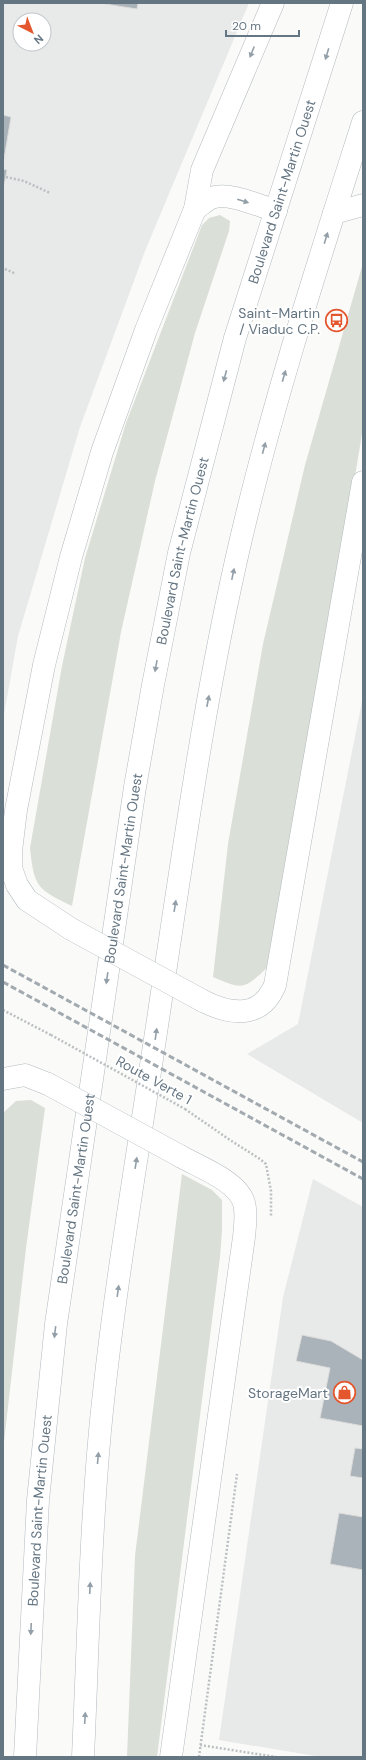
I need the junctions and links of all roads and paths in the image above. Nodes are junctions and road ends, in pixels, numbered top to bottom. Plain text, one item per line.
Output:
1 (273, 3) edge
2 (342, 3) edge
3 (363, 122) edge
4 (6, 177) dead end
5 (50, 193) dead end
6 (363, 205) edge
7 (195, 209) junction
8 (276, 211) junction
9 (334, 214) junction
10 (5, 269) dead end
11 (16, 274) dead end
12 (363, 482) edge
13 (3, 1010) edge
14 (3, 1079) edge
15 (271, 1191) dead end
16 (234, 1494) dead end
17 (200, 1745) junction
18 (25, 1757) edge
19 (83, 1757) edge
20 (171, 1757) edge
21 (199, 1757) edge
22 (276, 1757) edge

1 -> 7 main road
2 -> 8 main road, Boulevard Saint-Martin Ouest
3 - 9 main road
4 - 5 path
6 - 9 main road
7 -> 8 main road
7 - 12 main road, bridge
8 -> 18 main road, Boulevard Saint-Martin Ouest
19 -> 9 main road
10 - 11 path
13 - 15 path, Route Verte 1, bridge
14 - 20 main road, bridge
16 - 17 path
17 - 21 path
17 - 22 path

